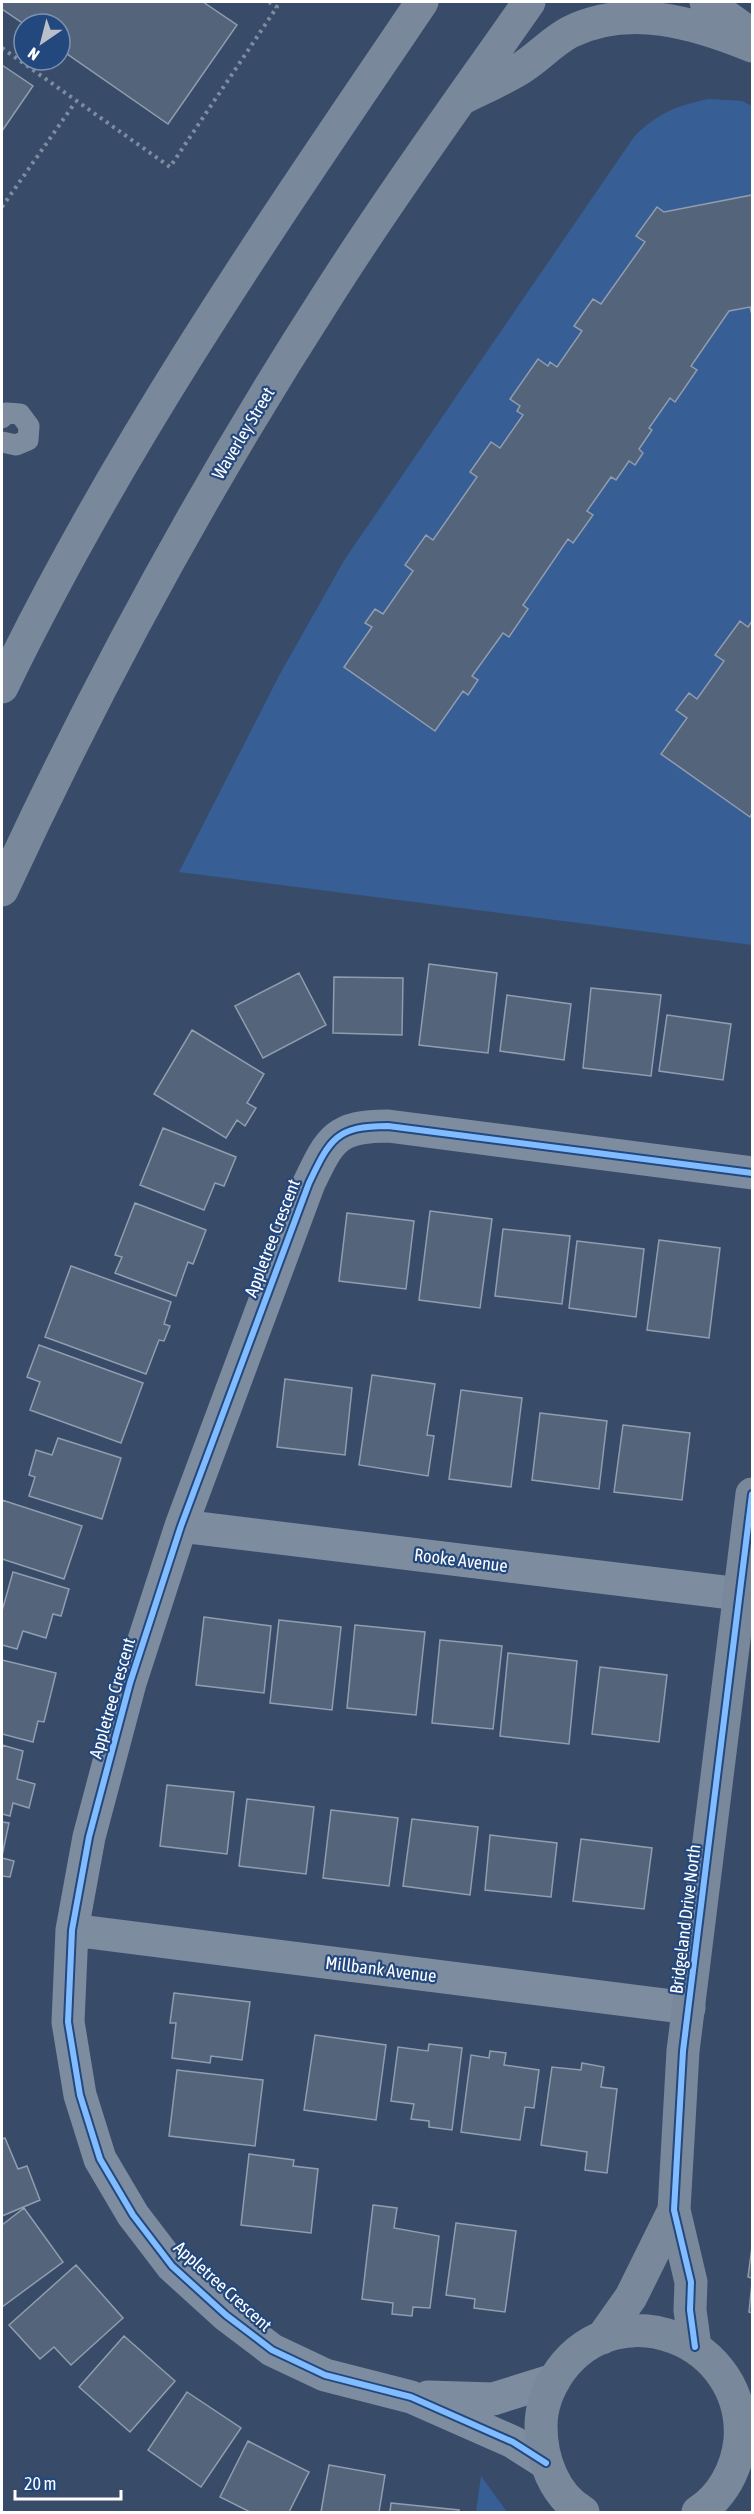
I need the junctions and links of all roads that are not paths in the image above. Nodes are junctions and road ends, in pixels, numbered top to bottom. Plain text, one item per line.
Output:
1 (422, 2) edge
2 (529, 2) edge
3 (706, 2) edge
4 (753, 35) edge
5 (753, 46) edge
6 (462, 99) junction
7 (2, 418) edge
8 (2, 442) edge
9 (2, 687) edge
10 (2, 890) edge
11 (753, 1173) edge
12 (753, 1494) edge
13 (181, 1526) junction
14 (740, 1594) junction
15 (72, 1930) junction
16 (689, 2008) junction
17 (674, 2210) junction
18 (602, 2338) junction
19 (695, 2347) junction
20 (554, 2380) junction
21 (411, 2397) junction
22 (743, 2398) edge
23 (546, 2463) junction
24 (739, 2481) edge
25 (583, 2512) edge
26 (698, 2512) edge

1 - 9 main road
2 - 6 main road, Waverley Street
3 - 4 main road
5 - 6 main road
6 - 10 main road, Waverley Street
7 - 8 lane
11 - 13 street, Appletree Crescent
12 - 14 main road, Bridgeland Drive North
13 - 14 street, Rooke Avenue
13 - 15 street, Appletree Crescent
14 - 16 main road, Bridgeland Drive North
15 - 16 street, Millbank Avenue
15 - 21 street, Appletree Crescent
16 - 17 main road, Bridgeland Drive North
17 - 18 main road, Bridgeland Drive North
17 - 19 main road, Bridgeland Drive North
18 - 19 main road
18 - 20 main road
19 - 22 main road
20 - 21 street, Appletree Crescent
20 - 23 main road
21 - 23 street, Appletree Crescent
22 - 24 main road
23 - 25 main road
24 - 26 main road

